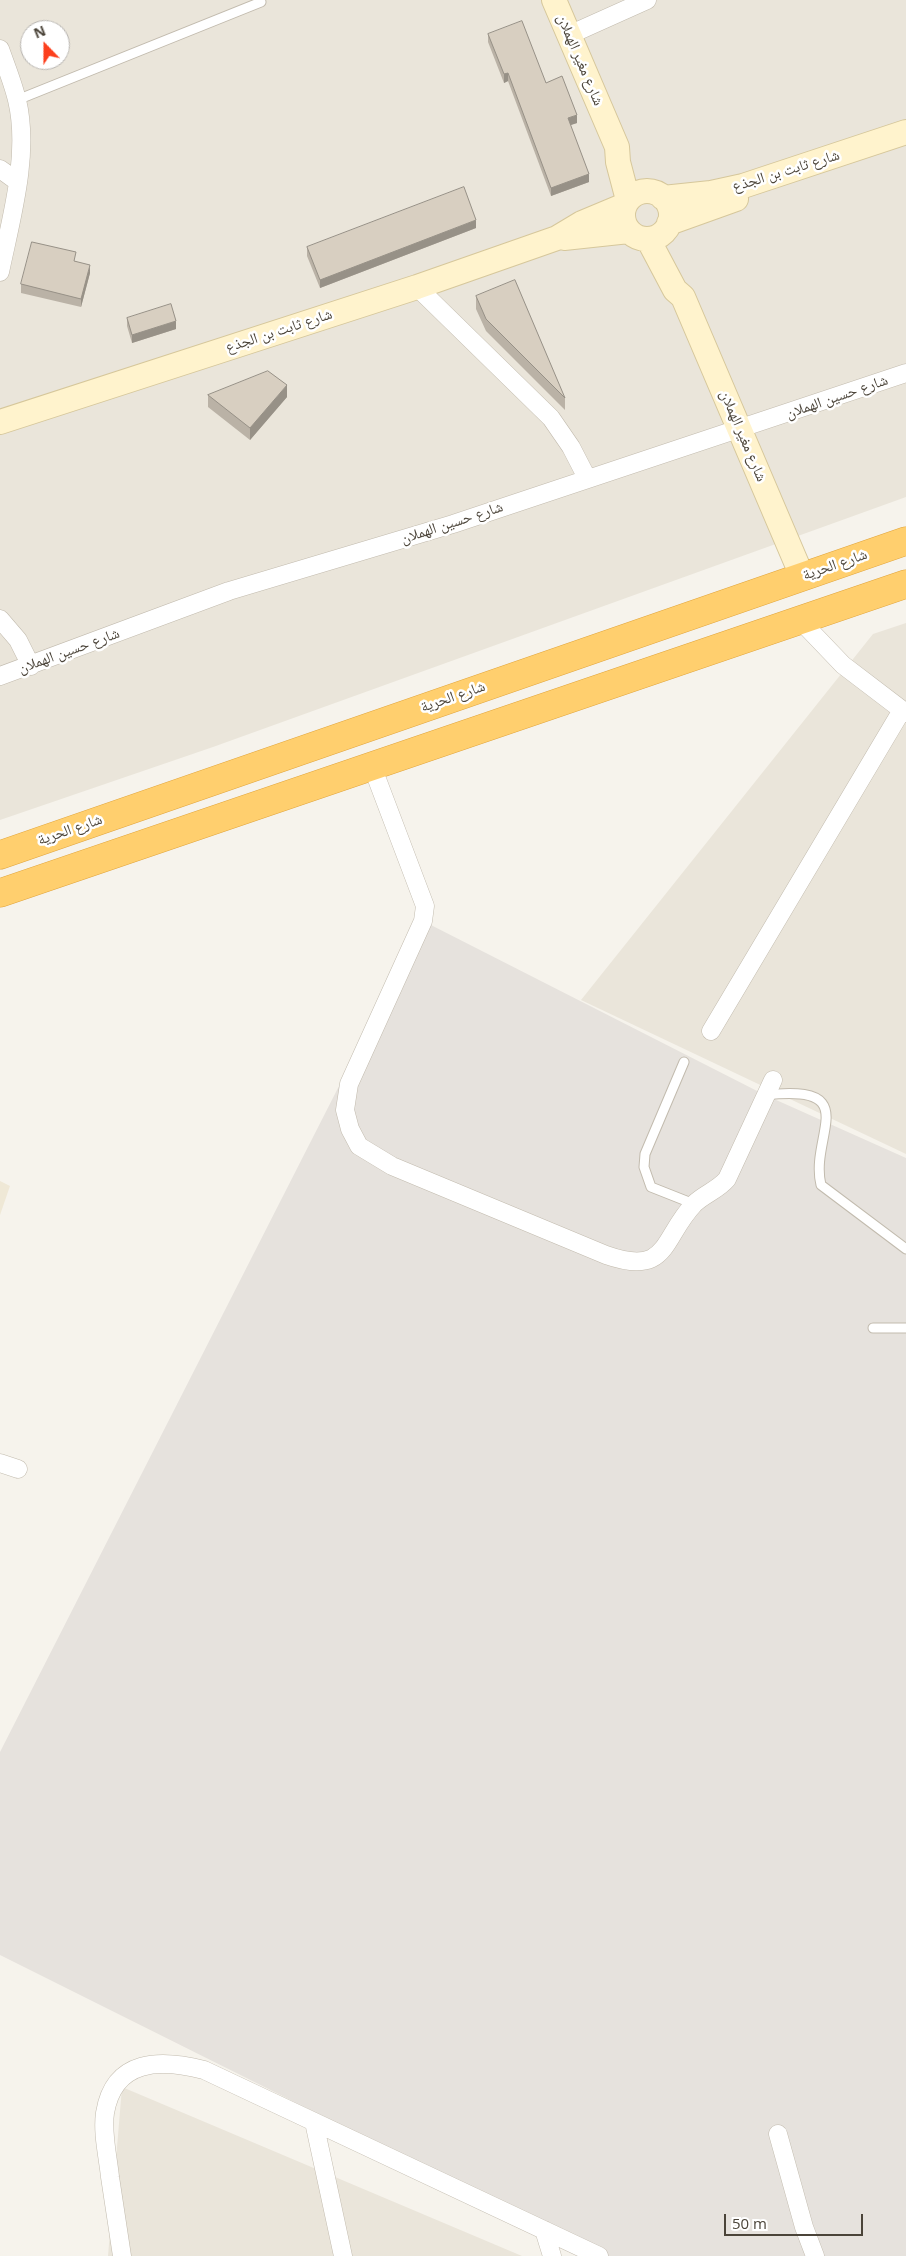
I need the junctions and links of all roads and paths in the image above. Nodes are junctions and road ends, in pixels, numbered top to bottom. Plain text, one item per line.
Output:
1 (554, 0) edge
2 (647, 0) edge
3 (261, 2) dead end
4 (570, 35) junction
5 (0, 49) edge
6 (17, 100) junction
7 (906, 132) edge
8 (906, 140) edge
9 (617, 147) junction
10 (0, 169) edge
11 (18, 182) junction
12 (658, 195) junction
13 (627, 202) junction
14 (653, 231) junction
15 (557, 238) junction
16 (0, 272) edge
17 (417, 287) junction
18 (906, 373) edge
19 (0, 422) edge
20 (741, 430) junction
21 (587, 478) junction
22 (906, 541) edge
23 (802, 576) junction
24 (906, 584) edge
25 (0, 619) edge
26 (799, 619) junction
27 (32, 666) junction
28 (0, 676) edge
29 (904, 711) edge
30 (372, 766) junction
31 (0, 855) edge
32 (0, 892) edge
33 (711, 1031) dead end
34 (684, 1062) dead end
35 (769, 1088) joint
36 (694, 1204) junction
37 (906, 1249) edge
38 (874, 1328) dead end
39 (906, 1328) edge
40 (0, 1463) edge
41 (18, 1469) dead end
42 (314, 2122) junction
43 (778, 2134) dead end
44 (544, 2230) junction
45 (122, 2256) edge
46 (343, 2256) edge
47 (552, 2256) edge
48 (599, 2256) edge
49 (815, 2256) edge

1 - 4 street, شارع مغير الهملان
2 - 4 street
3 - 6 lane
4 - 9 street, شارع مغير الهملان
5 - 6 street
6 - 11 street
7 - 12 street, شارع ثابت بن الجذع
8 - 14 street, شارع ثابت بن الجذع
9 - 12 street, شارع مغير الهملان
9 - 13 street, شارع مغير الهملان
10 - 11 street
11 - 16 street
12 - 13 street
12 - 14 street
13 - 14 street
13 - 15 street, شارع ثابت بن الجذع
14 - 15 street, شارع ثابت بن الجذع
14 - 20 street, شارع مغير الهملان
15 - 17 street, شارع ثابت بن الجذع
17 - 19 street, شارع ثابت بن الجذع
17 - 21 street
18 - 20 street, شارع حسين الهملان
20 - 21 street, شارع حسين الهملان
20 - 23 street, شارع مغير الهملان
21 - 27 street, شارع حسين الهملان
22 - 23 highway, شارع الحرية
23 - 31 highway, شارع الحرية
24 - 26 highway
25 - 27 street
26 - 29 street
26 - 30 highway
27 - 28 street, شارع حسين الهملان
29 - 33 street
30 - 32 highway
30 - 36 street
34 - 36 lane
35 - 36 street
35 - 37 lane
38 - 39 lane
40 - 41 street
42 - 44 street
42 - 45 street
42 - 46 street
43 - 49 street
44 - 47 street
44 - 48 street

